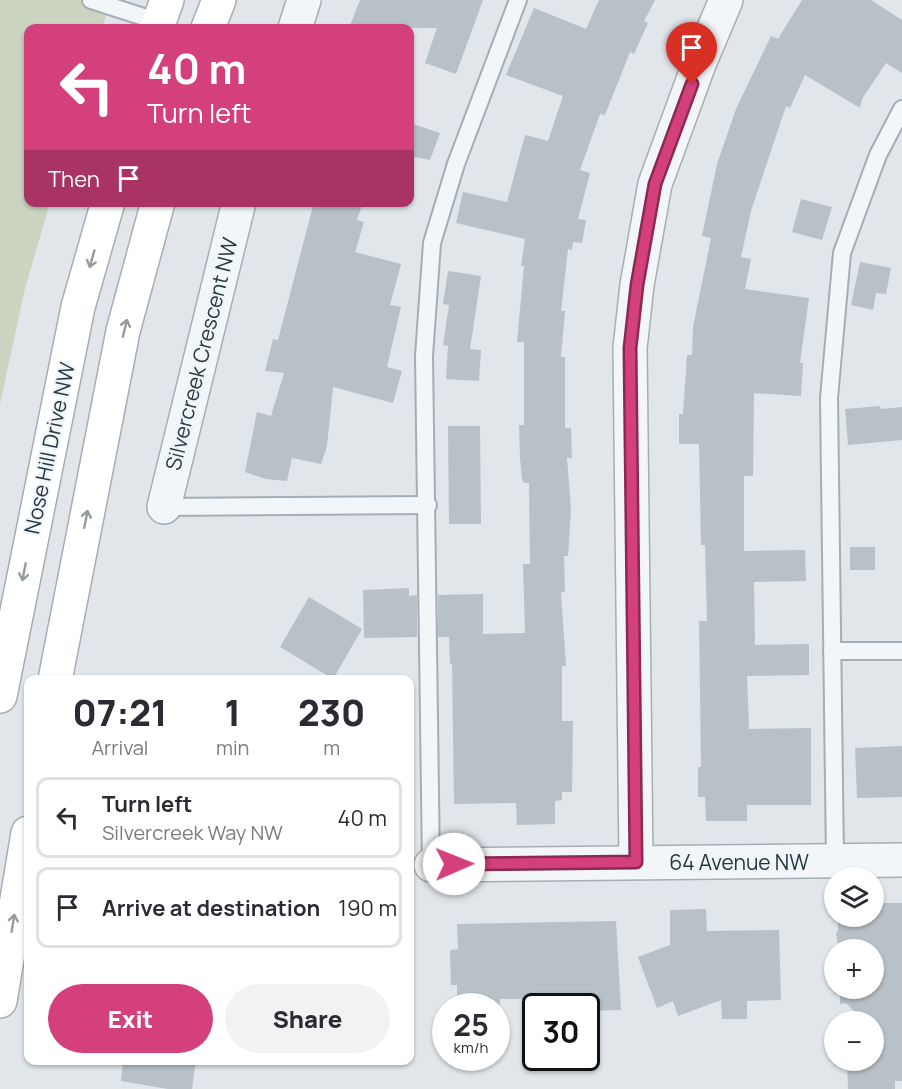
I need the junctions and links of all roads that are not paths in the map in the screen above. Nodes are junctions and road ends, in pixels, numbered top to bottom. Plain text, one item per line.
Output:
1 (91, 0) edge
2 (219, 0) edge
3 (304, 0) edge
4 (518, 0) edge
5 (726, 0) edge
6 (161, 17) edge
7 (210, 24) edge
8 (296, 24) edge
9 (902, 109) edge
10 (107, 207) edge
11 (157, 207) edge
12 (238, 207) edge
13 (428, 505) junction
14 (164, 507) joint
15 (832, 651) junction
16 (902, 651) edge
17 (56, 675) edge
18 (0, 696) edge
19 (24, 857) edge
20 (902, 860) edge
21 (835, 861) junction
22 (636, 862) junction
23 (431, 865) joint
24 (0, 1001) edge

1 - 6 lane
2 - 7 main road
3 - 8 street
4 - 13 lane
5 - 22 street
9 - 15 lane
10 -> 18 main road, Nose Hill Drive NW
17 -> 11 main road
12 - 14 street, Silvercreek Crescent NW
13 - 14 lane
13 - 23 lane
15 - 16 lane
15 - 21 lane
24 -> 19 main road
20 - 21 street, 64 Avenue NW
21 - 22 street, 64 Avenue NW
22 - 23 street, 64 Avenue NW

